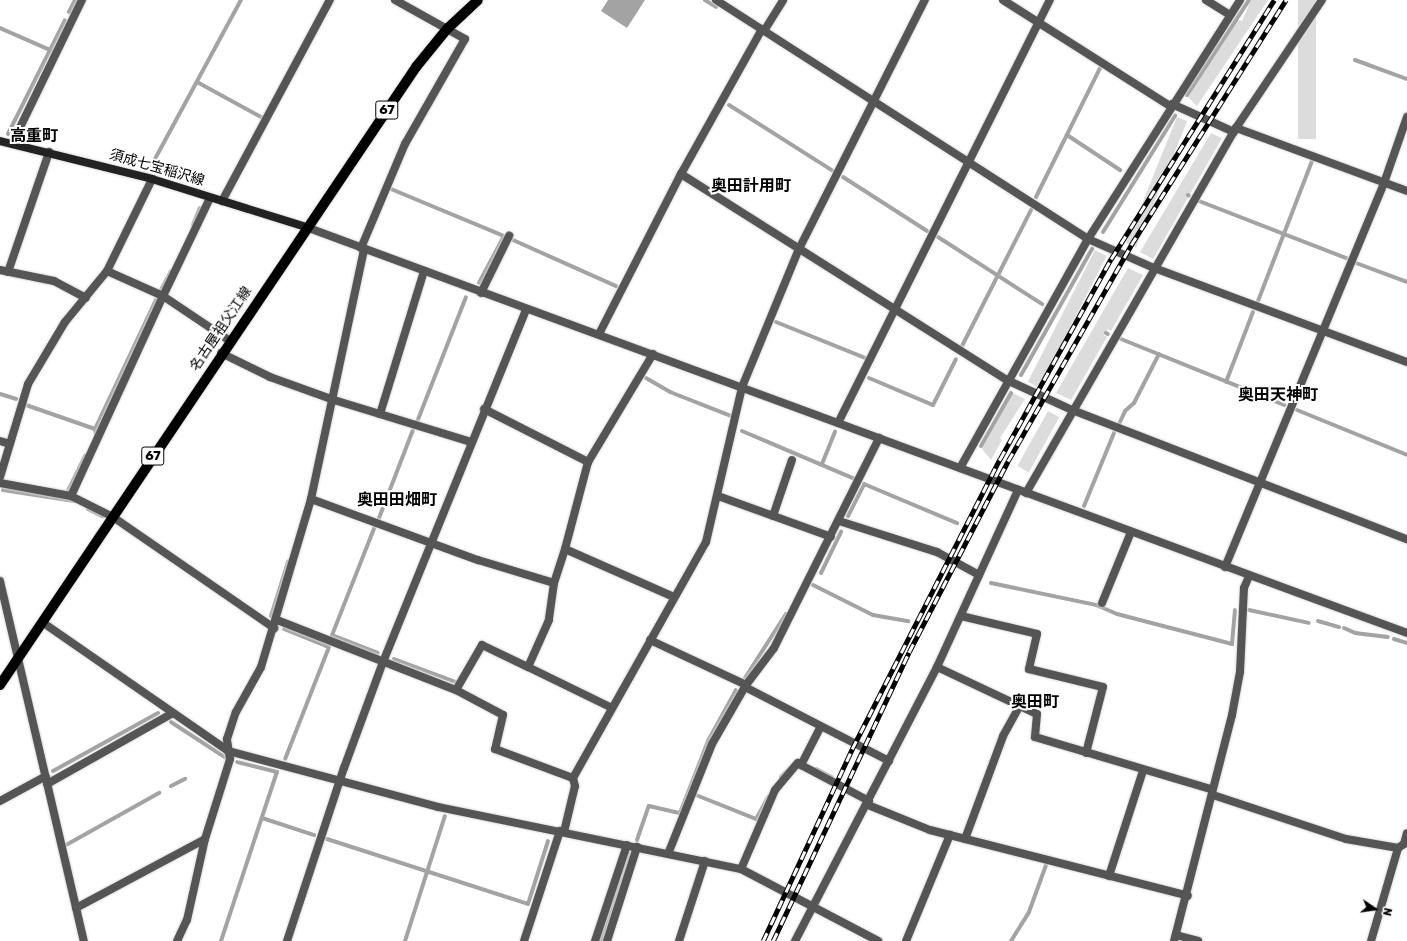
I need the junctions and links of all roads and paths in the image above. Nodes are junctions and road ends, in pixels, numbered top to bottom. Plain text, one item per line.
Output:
1 (82, 0) edge
2 (330, 0) edge
3 (395, 0) edge
4 (478, 0) edge
5 (716, 0) edge
6 (783, 0) edge
7 (925, 0) edge
8 (1003, 0) edge
9 (1050, 0) edge
10 (1206, 0) edge
11 (1240, 0) edge
12 (1322, 0) edge
13 (1230, 15) junction
14 (1039, 23) junction
15 (446, 29) junction
16 (763, 30) junction
17 (873, 101) junction
18 (1171, 105) junction
19 (1407, 117) edge
20 (1235, 130) junction
21 (0, 141) edge
22 (12, 144) junction
23 (50, 152) junction
24 (968, 162) junction
25 (681, 174) junction
26 (152, 179) junction
27 (1384, 183) junction
28 (1407, 191) edge
29 (210, 198) junction
30 (222, 201) junction
31 (306, 227) junction
32 (509, 236) dead end
33 (1088, 240) junction
34 (363, 248) junction
35 (799, 249) junction
36 (1154, 268) junction
37 (4, 271) edge
38 (107, 271) junction
39 (424, 271) junction
40 (482, 292) junction
41 (163, 296) junction
42 (86, 298) junction
43 (526, 309) junction
44 (893, 310) junction
45 (1322, 330) junction
46 (599, 334) junction
47 (230, 341) junction
48 (221, 353) junction
49 (654, 354) junction
50 (1407, 362) edge
51 (1009, 381) junction
52 (742, 386) junction
53 (334, 400) junction
54 (484, 409) junction
55 (1072, 410) junction
56 (380, 414) junction
57 (838, 423) junction
58 (879, 438) junction
59 (0, 441) edge
60 (470, 442) junction
61 (10, 444) junction
62 (792, 460) dead end
63 (588, 462) junction
64 (960, 468) junction
65 (0, 477) edge
66 (0, 483) edge
67 (1260, 484) junction
68 (1022, 491) junction
69 (71, 496) junction
70 (718, 496) junction
71 (311, 499) junction
72 (772, 516) junction
73 (113, 517) junction
74 (839, 521) junction
75 (1131, 532) junction
76 (831, 537) junction
77 (1407, 539) edge
78 (431, 544) junction
79 (565, 549) junction
80 (1225, 567) junction
81 (980, 575) junction
82 (1249, 576) junction
83 (0, 581) edge
84 (554, 583) junction
85 (674, 597) junction
86 (1102, 603) dead end
87 (961, 616) junction
88 (42, 622) junction
89 (275, 624) junction
90 (1407, 633) edge
91 (650, 640) junction
92 (18, 659) junction
93 (383, 662) junction
94 (528, 667) junction
95 (937, 668) junction
96 (0, 685) edge
97 (746, 686) junction
98 (456, 690) junction
99 (1019, 707) junction
100 (612, 708) junction
101 (171, 714) junction
102 (820, 728) junction
103 (228, 751) junction
104 (1086, 753) junction
105 (889, 761) junction
106 (801, 765) junction
107 (1143, 772) junction
108 (573, 778) junction
109 (46, 780) junction
110 (340, 781) junction
111 (1212, 792) junction
112 (0, 801) edge
113 (868, 803) junction
114 (562, 831) junction
115 (1407, 833) edge
116 (950, 835) junction
117 (205, 839) junction
118 (965, 839) junction
119 (627, 845) junction
120 (1403, 846) edge
121 (637, 847) junction
122 (668, 854) junction
123 (705, 861) junction
124 (741, 869) junction
125 (1109, 876) junction
126 (1188, 896) junction
127 (812, 905) junction
128 (76, 908) junction
129 (1175, 938) edge
130 (84, 941) edge
131 (177, 941) edge
132 (287, 941) edge
133 (524, 941) edge
134 (595, 941) edge
135 (607, 941) edge
136 (679, 941) edge
137 (795, 941) edge
138 (878, 941) edge
139 (906, 941) edge
140 (1198, 941) edge
141 (1371, 941) edge

1 - 22 street
2 - 30 street
3 - 15 street
4 - 15 main road, 名古屋祖父江線 / 67
5 - 16 street
6 - 16 street
7 - 17 street
8 - 14 street
9 - 14 street
10 - 13 street
11 - 13 street
12 - 20 street
13 - 18 street
14 - 18 street
14 - 24 street
15 - 31 main road, 名古屋祖父江線 / 67
15 - 34 street
16 - 17 street
16 - 25 street
17 - 24 street
17 - 35 street
18 - 20 street
18 - 33 street
19 - 27 street
20 - 27 street
20 - 36 street
21 - 22 main road, 須成七宝稲沢線
22 - 23 main road, 須成七宝稲沢線
23 - 26 main road, 須成七宝稲沢線
23 - 37 street
24 - 33 street
24 - 44 street
25 - 35 street
25 - 46 street
26 - 29 main road, 須成七宝稲沢線
26 - 38 street
27 - 28 street
27 - 45 street
29 - 30 main road, 須成七宝稲沢線
29 - 41 street
30 - 31 main road, 須成七宝稲沢線
31 - 34 street
31 - 47 main road, 名古屋祖父江線 / 67
32 - 40 street
33 - 36 street
33 - 51 street
34 - 39 street
34 - 53 street
35 - 44 street
35 - 52 street
36 - 45 street
36 - 55 street
37 - 42 street
38 - 41 street
38 - 42 street
39 - 40 street
39 - 56 street
40 - 43 street
41 - 47 street
41 - 69 street
42 - 61 street
43 - 46 street
43 - 54 street
44 - 51 street
44 - 57 street
45 - 50 street
45 - 67 street
46 - 49 street
47 - 48 main road, 名古屋祖父江線 / 67
48 - 53 street
48 - 73 main road, 名古屋祖父江線 / 67
49 - 52 street
49 - 63 street
51 - 55 street
51 - 64 street
52 - 57 street
52 - 70 street
53 - 56 street
53 - 71 street
54 - 60 street
54 - 63 street
55 - 67 street
55 - 68 street
56 - 60 street
57 - 58 street
58 - 64 street
58 - 74 street
59 - 61 street
60 - 78 street
61 - 65 street
62 - 72 street
63 - 79 street
64 - 68 street
66 - 69 street
67 - 77 street
67 - 80 street
68 - 75 street
68 - 81 street
69 - 73 street
70 - 72 street
70 - 85 street
71 - 78 street
71 - 89 street
72 - 76 street
73 - 88 main road, 名古屋祖父江線 / 67
73 - 89 street
74 - 76 street
74 - 81 street
75 - 80 street
75 - 86 street
76 - 97 street
78 - 84 street
78 - 93 street
79 - 84 street
79 - 85 street
80 - 82 street
81 - 87 street
82 - 90 street
82 - 111 street
83 - 92 street
84 - 94 street
85 - 91 street
87 - 95 street
87 - 104 street
88 - 92 main road, 名古屋祖父江線 / 67
88 - 101 street
89 - 93 street
89 - 103 street
91 - 97 street
91 - 100 street
92 - 96 main road, 名古屋祖父江線 / 67
92 - 109 street
93 - 98 street
93 - 110 street
94 - 98 street
94 - 100 street
95 - 99 street
95 - 105 street
97 - 102 street
97 - 122 street
98 - 108 street
99 - 104 street
99 - 118 street
100 - 108 street
101 - 103 street
101 - 109 street
102 - 105 street
102 - 106 street
103 - 110 street
103 - 117 street
104 - 107 street
105 - 113 street
106 - 113 street
106 - 124 street
107 - 111 street
107 - 125 street
108 - 114 street
109 - 112 street
109 - 128 street
110 - 114 street
110 - 132 street
111 - 120 street
111 - 126 street
113 - 116 street
113 - 127 street
114 - 119 street
114 - 133 street
115 - 120 street
116 - 118 street
116 - 139 street
117 - 128 street
117 - 131 street
118 - 125 street
119 - 121 street
119 - 134 street
120 - 141 street
121 - 122 street
121 - 135 street
122 - 123 street
123 - 124 street
123 - 136 street
124 - 127 street
125 - 126 street
126 - 129 street
127 - 137 street
127 - 138 street
128 - 130 street
129 - 140 street

